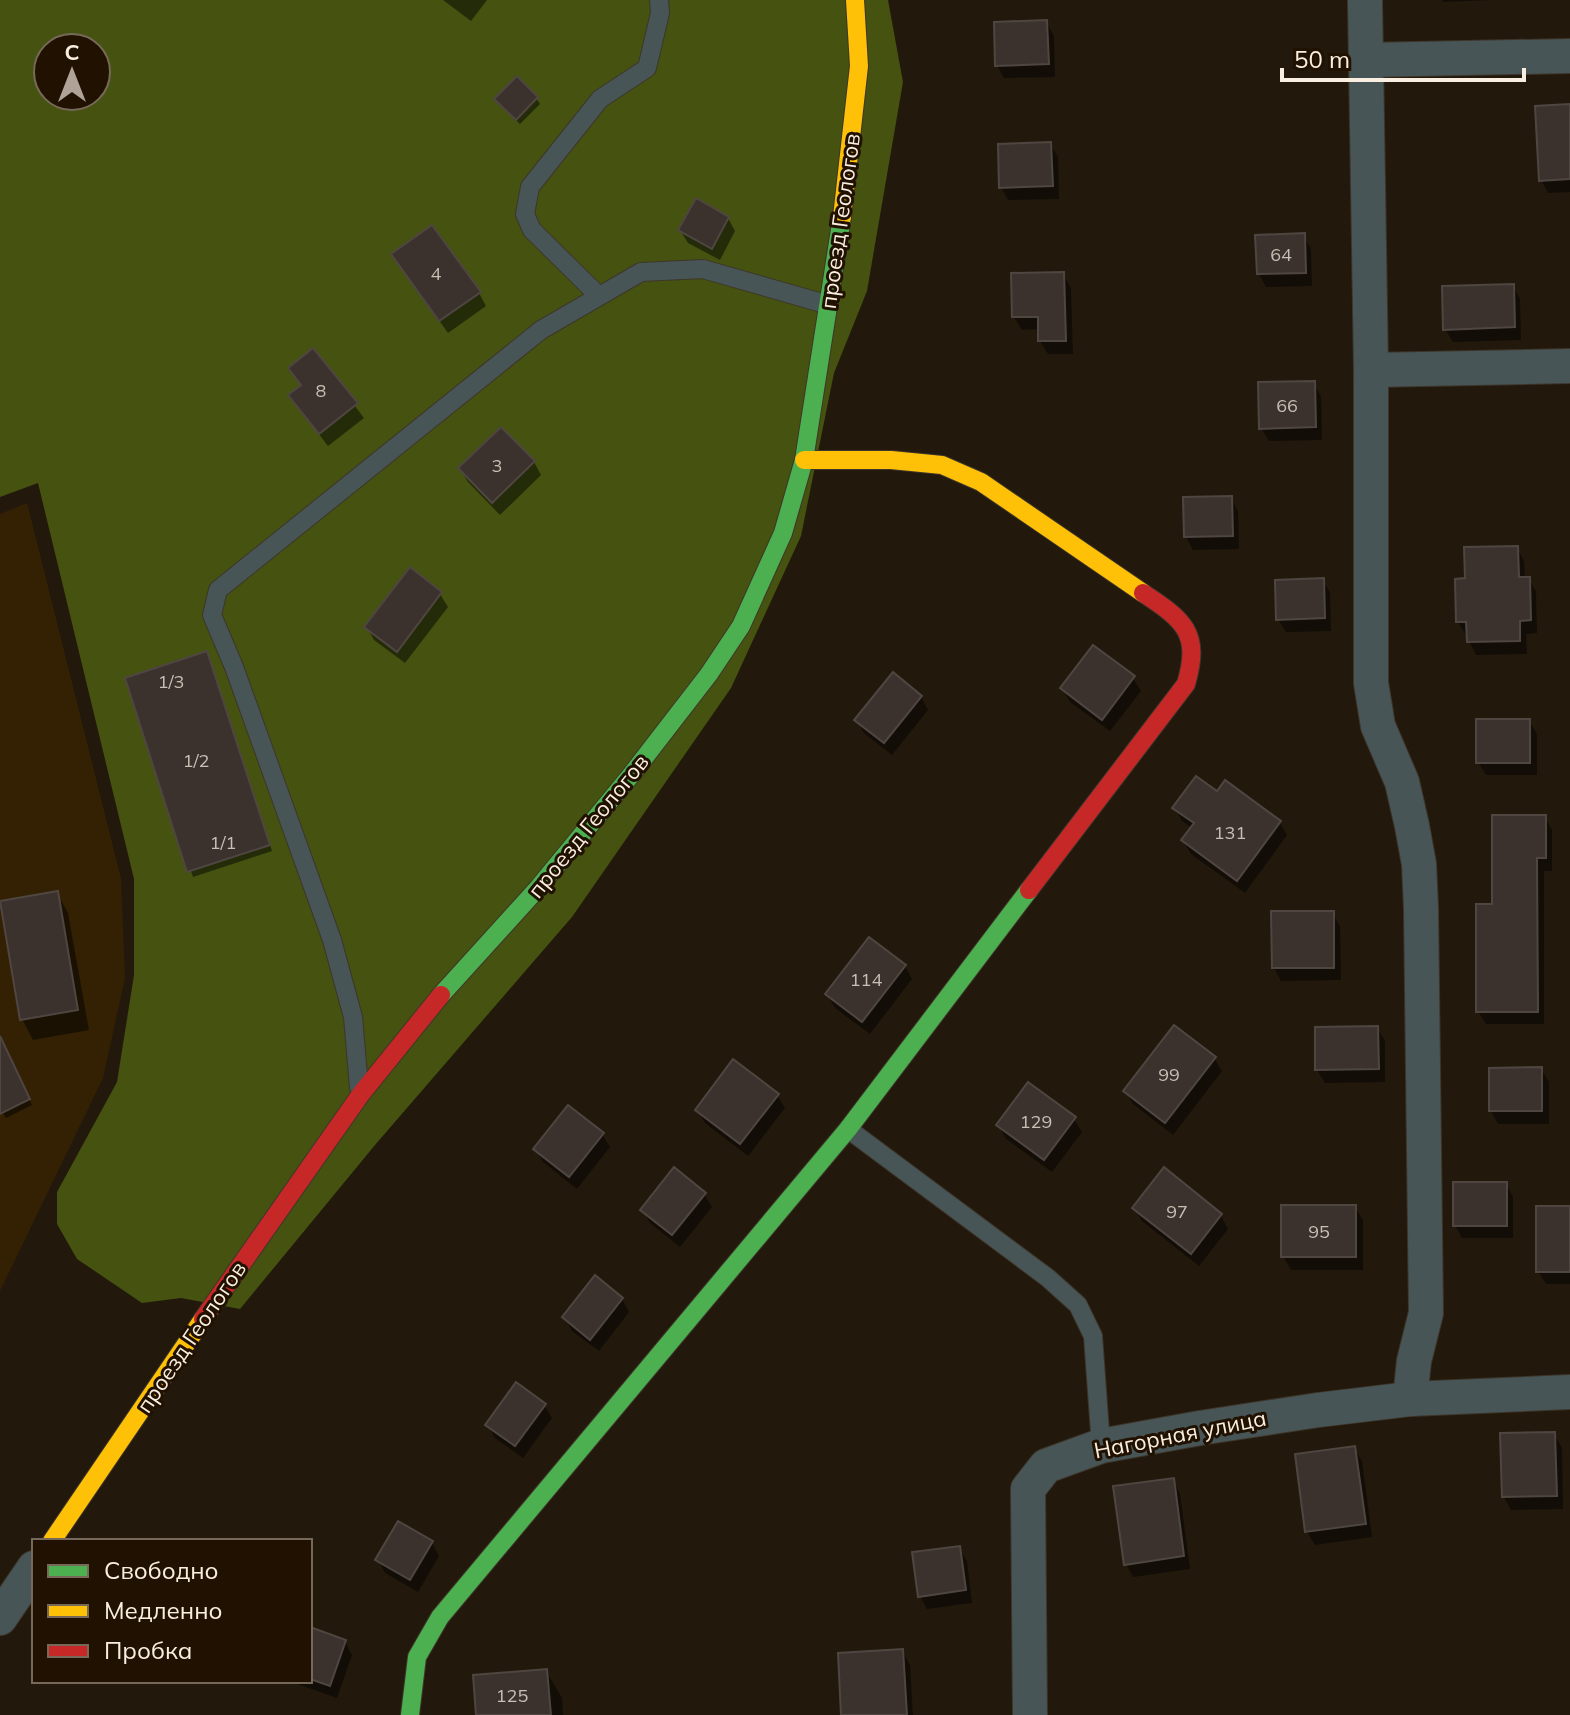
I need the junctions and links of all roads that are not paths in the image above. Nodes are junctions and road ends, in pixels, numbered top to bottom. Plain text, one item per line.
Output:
1 (659, 0) edge
2 (855, 0) edge
3 (1365, 0) edge
4 (1570, 56) edge
5 (1366, 60) junction
6 (599, 296) junction
7 (829, 305) junction
8 (1570, 366) edge
9 (1371, 370) junction
10 (804, 460) junction
11 (361, 1094) junction
12 (848, 1129) junction
13 (1570, 1392) edge
14 (1410, 1399) junction
15 (1101, 1446) junction
16 (53, 1539) edge
17 (32, 1571) edge
18 (0, 1618) edge
19 (410, 1715) edge
20 (1030, 1715) edge

1 - 6 lane
2 - 7 street, проезд Геологов
3 - 5 street
4 - 5 street
5 - 9 street
6 - 7 lane
6 - 11 lane
7 - 10 street, проезд Геологов
8 - 9 street
9 - 14 street
10 - 11 street, проезд Геологов
10 - 12 street
11 - 16 street, проезд Геологов
12 - 15 lane
12 - 19 street
13 - 14 street, Нагорная улица
14 - 15 street, Нагорная улица
15 - 20 street, Нагорная улица
17 - 18 street

